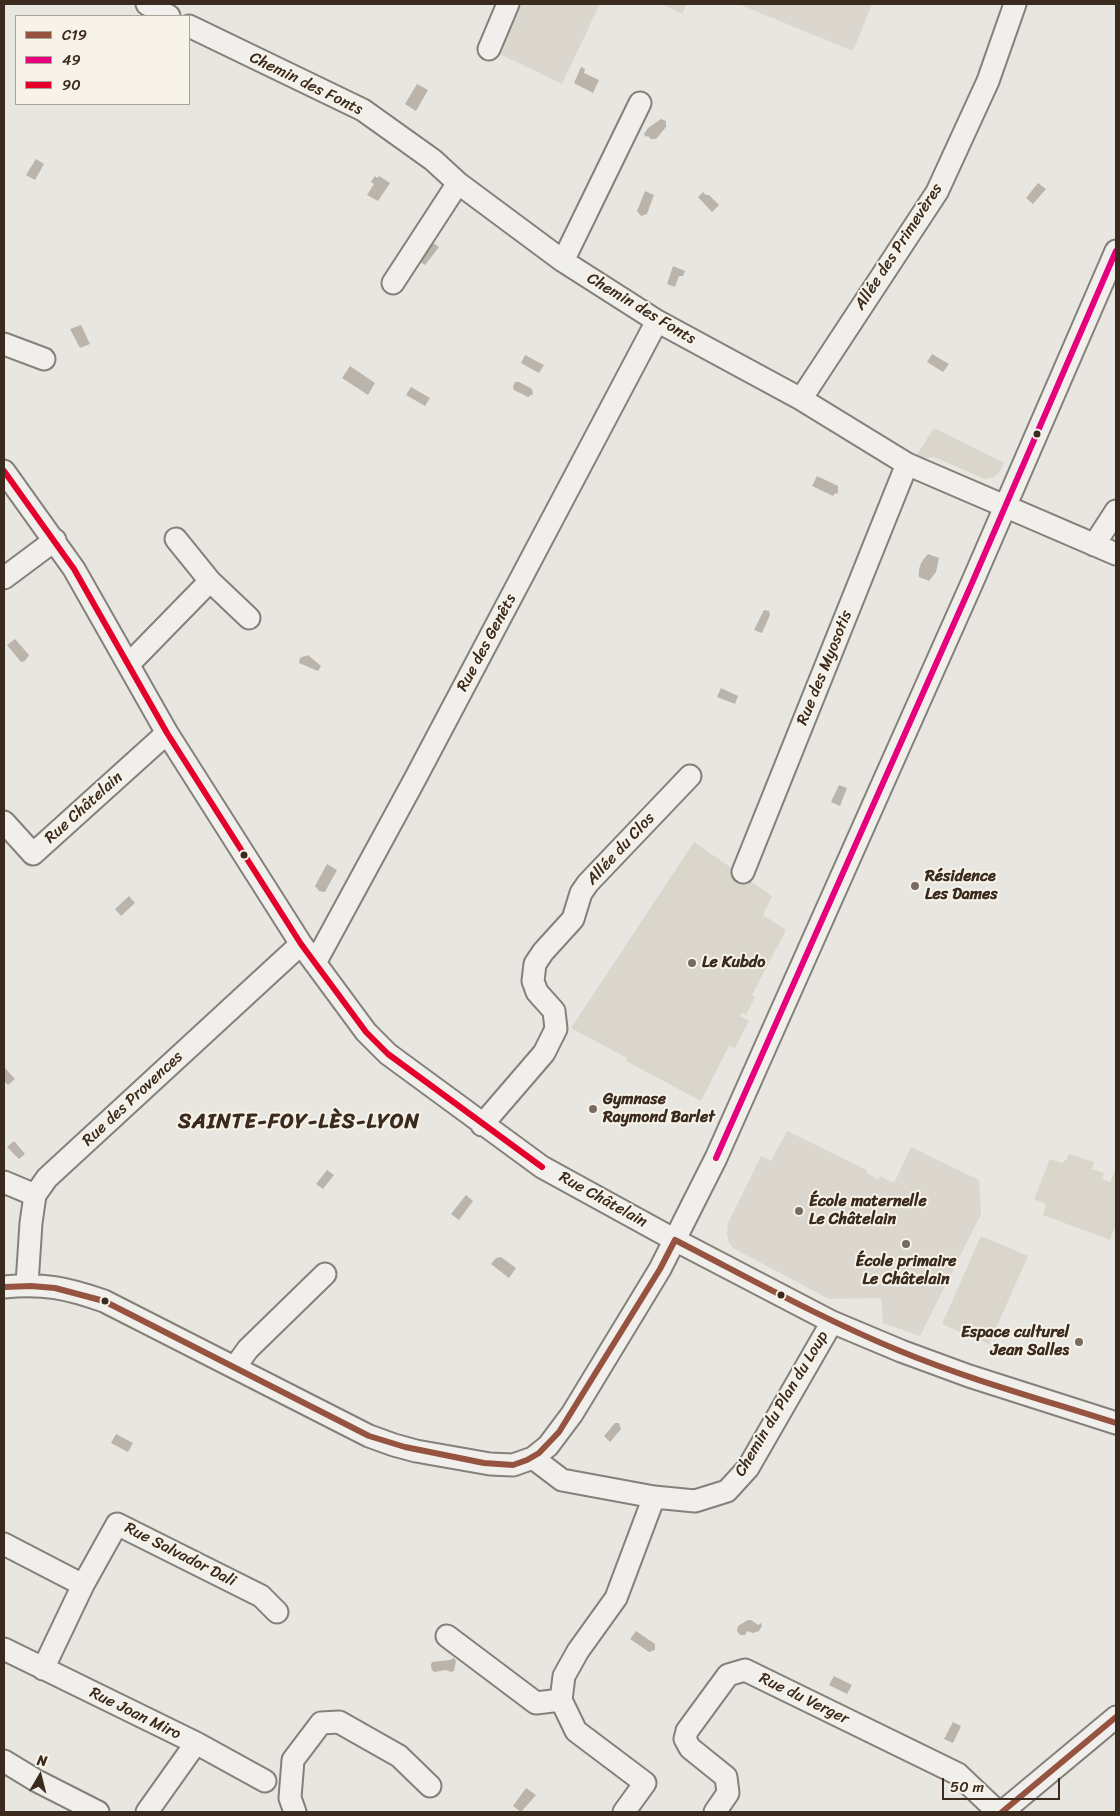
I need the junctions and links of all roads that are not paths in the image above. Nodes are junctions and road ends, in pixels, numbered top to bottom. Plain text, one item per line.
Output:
1 (147, 4) edge
2 (508, 4) edge
3 (1015, 4) edge
4 (167, 15) edge
5 (190, 26) edge
6 (489, 49) dead end
7 (640, 103) dead end
8 (458, 183) junction
9 (1116, 251) edge
10 (563, 261) junction
11 (393, 283) dead end
12 (657, 321) junction
13 (4, 344) edge
14 (44, 359) dead end
15 (801, 399) junction
16 (907, 464) junction
17 (4, 471) edge
18 (1005, 507) junction
19 (1116, 511) edge
20 (55, 540) junction
21 (176, 540) dead end
22 (1094, 545) junction
23 (1116, 554) edge
24 (4, 578) edge
25 (210, 581) junction
26 (249, 618) dead end
27 (129, 664) junction
28 (167, 733) junction
29 (690, 776) dead end
30 (4, 822) edge
31 (743, 872) dead end
32 (301, 944) junction
33 (314, 964) junction
34 (482, 1125) junction
35 (4, 1182) edge
36 (34, 1195) junction
37 (675, 1240) junction
38 (325, 1274) dead end
39 (27, 1284) junction
40 (4, 1288) edge
41 (832, 1322) junction
42 (235, 1368) junction
43 (1116, 1422) edge
44 (533, 1458) junction
45 (654, 1497) junction
46 (4, 1544) edge
47 (83, 1585) junction
48 (277, 1612) dead end
49 (447, 1636) dead end
50 (4, 1649) edge
51 (43, 1669) junction
52 (561, 1700) junction
53 (1116, 1717) edge
54 (196, 1744) junction
55 (4, 1761) edge
56 (266, 1781) dead end
57 (430, 1786) dead end
58 (98, 1812) edge
59 (147, 1812) edge
60 (295, 1812) edge
61 (624, 1812) edge
62 (715, 1812) edge
63 (998, 1812) edge
64 (1002, 1812) edge

1 - 4 street
2 - 6 street
3 - 15 street, Allée des Primevères
5 - 8 street, Chemin des Fonts
7 - 10 street
8 - 10 street, Chemin des Fonts
8 - 11 street
9 - 18 street
10 - 12 street, Chemin des Fonts
12 - 15 street, Chemin des Fonts
12 - 33 street, Rue des Genêts
13 - 14 street
15 - 16 street, Chemin des Fonts
16 - 18 street, Chemin des Fonts
16 - 31 street, Rue des Myosotis
17 - 20 street, Rue Châtelain
18 - 22 street, Chemin des Fonts
18 - 37 street
19 - 22 street
20 - 24 street
20 - 27 street, Rue Châtelain
21 - 25 street
22 - 23 street, Chemin des Fonts
25 - 26 street
25 - 27 street
27 - 28 street, Rue Châtelain
28 - 30 street, Rue Châtelain
28 - 32 street, Rue Châtelain
29 - 34 street, Allée du Clos
32 - 33 street, Rue Châtelain
32 - 36 street, Rue des Provences
33 - 34 street, Rue Châtelain
34 - 37 street, Rue Châtelain
35 - 36 street
36 - 39 street
37 - 41 street, Rue Châtelain
37 - 44 street
38 - 42 street
39 - 40 street
39 - 42 street
41 - 43 street, Rue Châtelain
41 - 45 street, Chemin du Plan du Loup
42 - 44 street
44 - 45 street, Chemin du Plan du Loup
45 - 52 street
46 - 47 street
47 - 48 street, Rue Salvador Dali
47 - 51 street, Rue Salvador Dali
49 - 52 street
50 - 51 street, Rue Joan Miro
51 - 54 street, Rue Joan Miro
52 - 61 street
53 - 64 street
54 - 56 street, Rue Joan Miro
54 - 59 street
55 - 58 street
57 - 60 street
62 - 63 street, Rue du Verger

